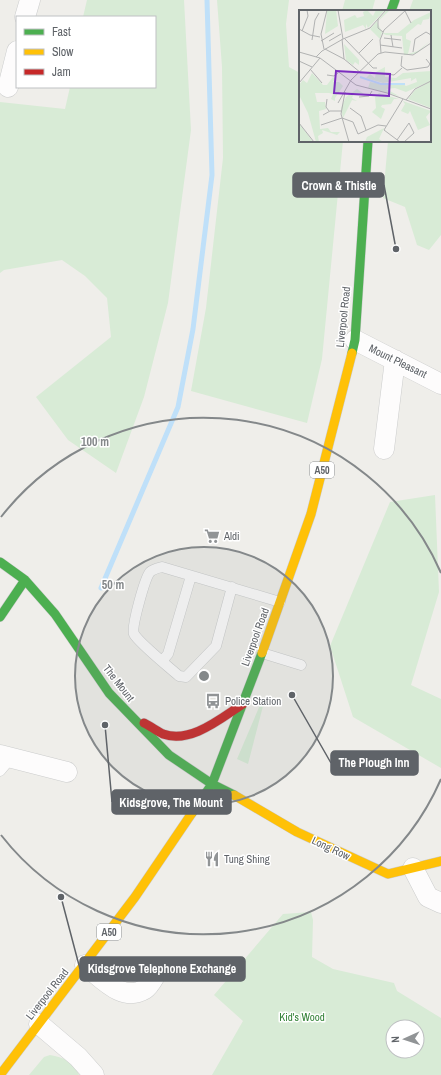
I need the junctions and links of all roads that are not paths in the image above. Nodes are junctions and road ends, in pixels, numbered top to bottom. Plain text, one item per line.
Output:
1 (30, 0) edge
2 (395, 0) edge
3 (392, 10) edge
4 (26, 16) edge
5 (16, 54) edge
6 (8, 87) dead end
7 (368, 142) edge
8 (355, 340) junction
9 (394, 360) junction
10 (441, 384) edge
11 (384, 449) dead end
12 (0, 562) edge
13 (191, 576) junction
14 (25, 580) junction
15 (232, 587) junction
16 (280, 602) junction
17 (0, 617) edge
18 (262, 653) junction
19 (162, 661) junction
20 (301, 665) dead end
21 (243, 704) junction
22 (130, 716) junction
23 (4, 761) edge
24 (67, 772) dead end
25 (212, 784) junction
26 (441, 861) edge
27 (413, 868) junction
28 (441, 903) edge
29 (85, 965) junction
30 (158, 971) dead end
31 (39, 1024) junction
32 (0, 1075) edge
33 (94, 1075) edge

1 - 4 street
2 - 3 main road
5 - 6 street
7 - 8 main road, Liverpool Road / A50
8 - 9 street, Mount Pleasant
8 - 16 main road, Liverpool Road / A50
9 - 10 street, Mount Pleasant
9 - 11 street
12 - 14 main road, The Mount
13 - 15 lane
13 - 19 lane
13 - 19 lane
14 - 17 main road
14 - 22 main road, The Mount
15 - 16 lane
15 - 19 lane
16 - 18 main road, Liverpool Road / A50
18 - 20 lane
18 - 21 main road, Liverpool Road / A50
21 - 22 main road
21 - 25 main road, Liverpool Road / A50
22 - 25 main road, The Mount
23 - 24 street
25 - 27 main road, Long Row
25 - 29 main road, Liverpool Road / A50
26 - 27 main road, Long Row
27 - 28 street
29 - 30 street
29 - 31 main road, Liverpool Road / A50
31 - 32 main road, Liverpool Road / A50
31 - 33 street

